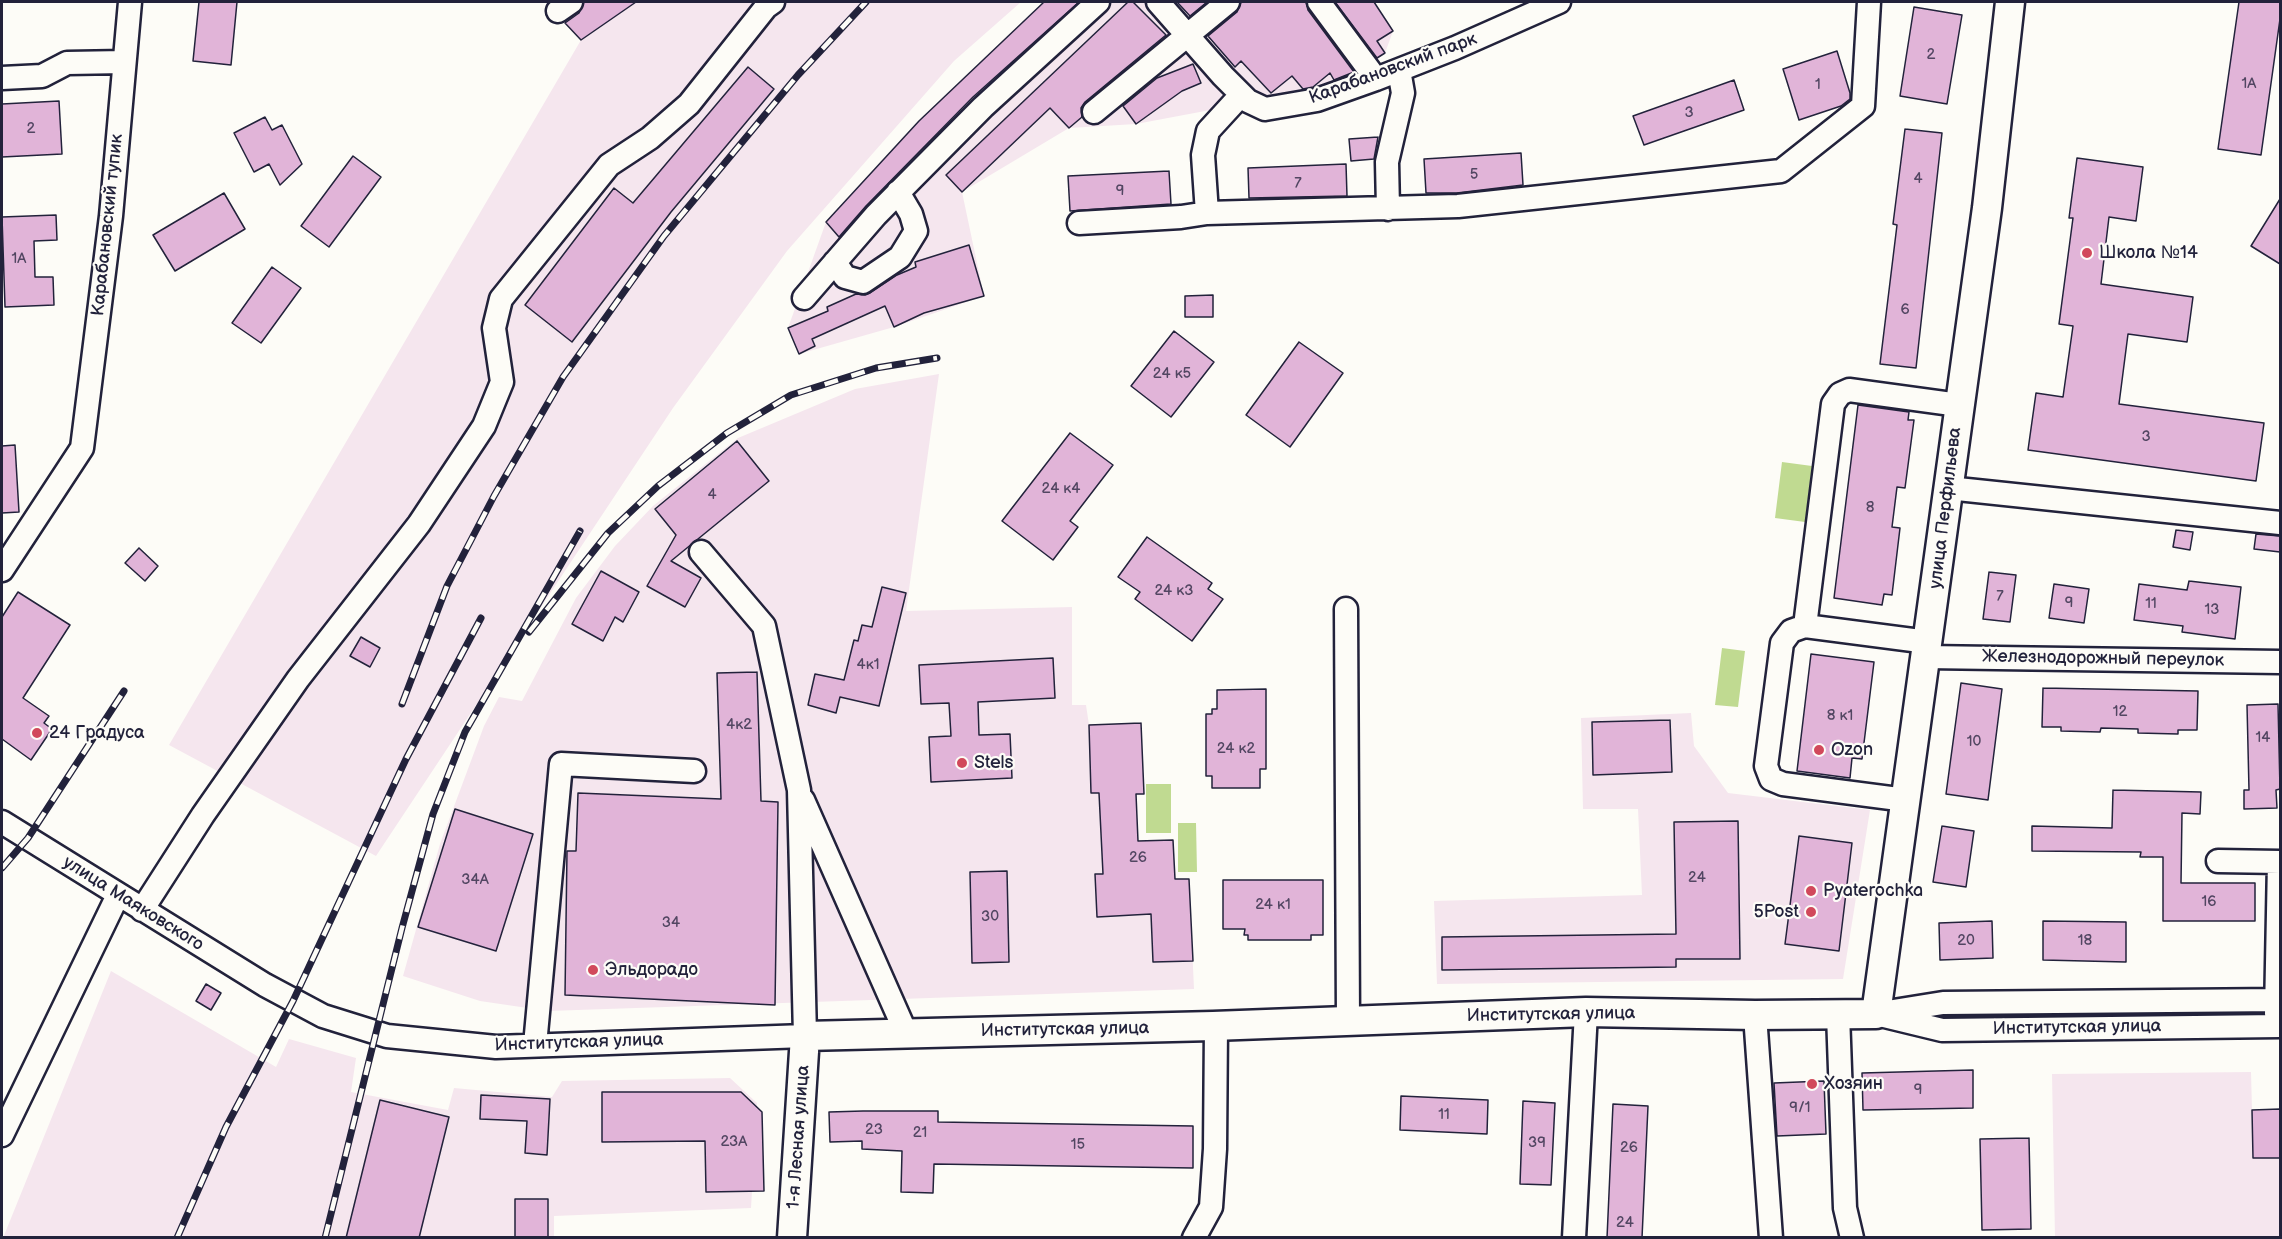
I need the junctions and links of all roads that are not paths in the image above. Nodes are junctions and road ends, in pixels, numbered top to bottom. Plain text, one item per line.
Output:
1 (130, 2) edge
2 (773, 2) edge
3 (1098, 2) edge
4 (1158, 2) edge
5 (1228, 2) edge
6 (1319, 2) edge
7 (1559, 2) edge
8 (1869, 2) edge
9 (2010, 2) edge
10 (1188, 36) junction
11 (124, 62) junction
12 (1399, 70) junction
13 (2, 78) edge
14 (1376, 79) junction
15 (1241, 95) junction
16 (1094, 112) dead end
17 (898, 192) junction
18 (1388, 209) junction
19 (1206, 213) junction
20 (1079, 223) dead end
21 (836, 262) junction
22 (804, 298) dead end
23 (1959, 405) junction
24 (1948, 488) junction
25 (2280, 523) edge
26 (701, 552) dead end
27 (2, 570) edge
28 (1346, 609) dead end
29 (1805, 626) junction
30 (1927, 650) junction
31 (2280, 662) edge
32 (694, 771) dead end
33 (799, 790) junction
34 (1906, 801) junction
35 (2, 822) edge
36 (2218, 861) dead end
37 (2280, 862) edge
38 (118, 895) junction
39 (142, 910) junction
40 (265, 985) joint
41 (2278, 1000) edge
42 (1586, 1012) junction
43 (1838, 1014) junction
44 (1876, 1014) junction
45 (1755, 1015) junction
46 (1348, 1021) junction
47 (1216, 1026) junction
48 (2279, 1030) edge
49 (906, 1033) junction
50 (805, 1036) junction
51 (535, 1045) junction
52 (2, 1135) edge
53 (792, 1238) edge
54 (1194, 1238) edge
55 (1574, 1238) edge
56 (1771, 1238) edge
57 (1852, 1238) edge

1 - 11 street, Карабановский тупик
2 - 39 street
3 - 17 street
4 - 10 street, Карабановский парк
5 - 10 street
6 - 14 street
7 - 12 street, Карабановский парк
8 - 18 street
9 - 23 main road, улица Перфильева
10 - 15 street, Карабановский парк
10 - 16 street
11 - 13 street
11 - 27 street, Карабановский тупик
12 - 14 street, Карабановский парк
12 - 18 street
14 - 15 street, Карабановский парк
15 - 19 street
17 - 21 street
17 - 21 street
18 - 19 street
19 - 20 street
21 - 22 street
23 - 24 main road, улица Перфильева
23 - 29 street
24 - 25 street
24 - 30 main road, улица Перфильева
26 - 33 street
28 - 46 street
29 - 30 street, Железнодорожный переулок
29 - 34 street
30 - 31 street, Железнодорожный переулок
30 - 34 main road, улица Перфильева
32 - 51 street
33 - 49 street
33 - 50 street
34 - 44 main road, улица Перфильева
35 - 38 street, улица Маяковского
36 - 37 street
37 - 41 street
38 - 39 street, улица Маяковского
38 - 52 street
39 - 40 street, улица Маяковского
40 - 51 street, Институтская улица
41 - 44 street, Институтская улица
41 - 48 street
42 - 45 main road, Институтская улица
42 - 46 main road, Институтская улица
42 - 55 street
43 - 44 main road, Институтская улица
43 - 45 main road, Институтская улица
43 - 57 street
44 - 48 street, Институтская улица
45 - 56 street
46 - 47 main road, Институтская улица
47 - 49 main road, Институтская улица
47 - 54 street
49 - 50 main road, Институтская улица
50 - 51 street, Институтская улица
50 - 53 main road, 1-я Лесная улица

